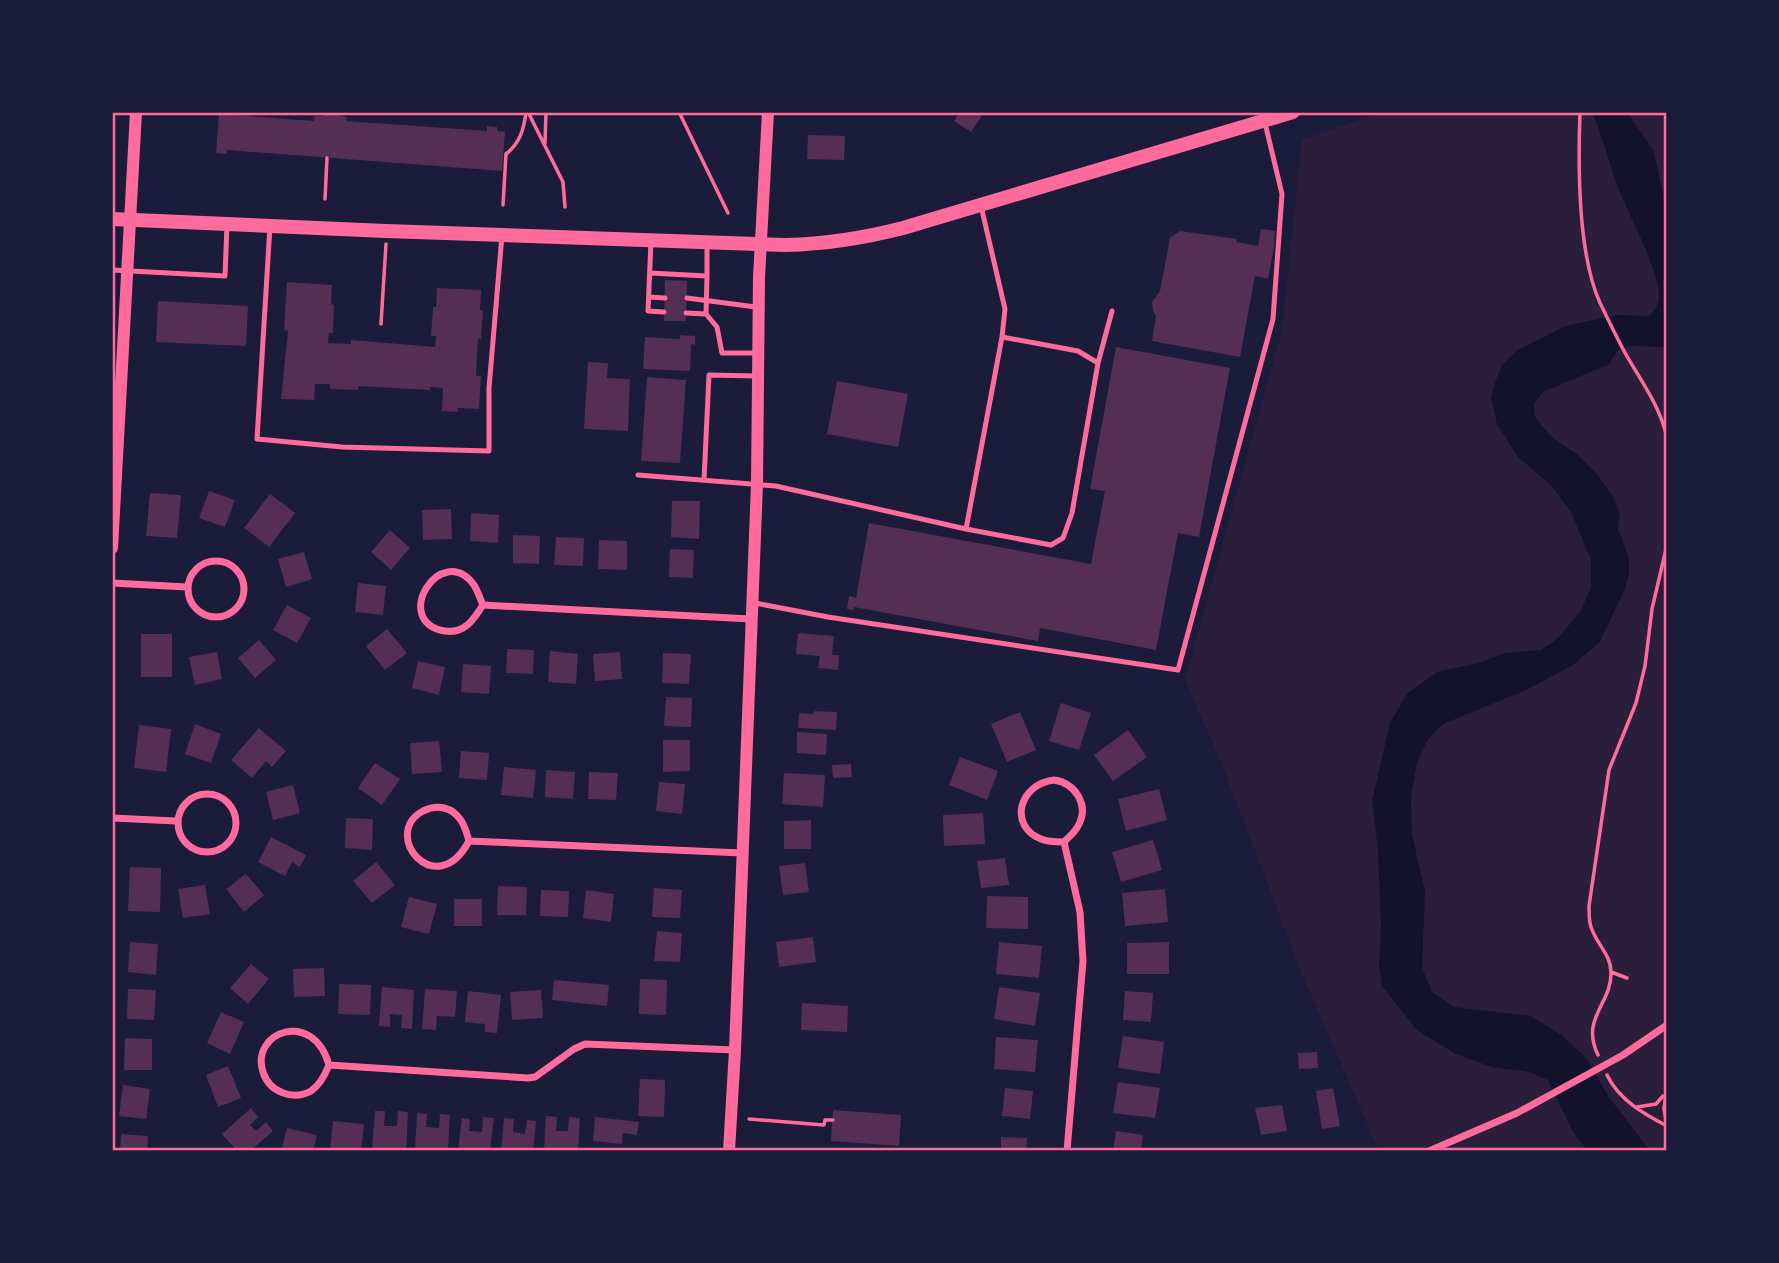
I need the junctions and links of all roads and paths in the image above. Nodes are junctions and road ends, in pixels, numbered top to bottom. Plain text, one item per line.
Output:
1 (136, 112) edge
2 (527, 112) edge
3 (546, 112) edge
4 (679, 112) edge
5 (768, 112) edge
6 (1293, 112) edge
7 (1580, 112) edge
8 (1265, 121) junction
9 (545, 146) junction
10 (327, 158) dead end
11 (325, 199) dead end
12 (503, 205) dead end
13 (981, 206) junction
14 (565, 207) dead end
15 (728, 214) dead end
16 (112, 219) edge
17 (130, 220) junction
18 (227, 224) junction
19 (270, 226) junction
20 (386, 231) junction
21 (502, 235) junction
22 (651, 240) junction
23 (707, 242) junction
24 (761, 244) junction
25 (112, 270) edge
26 (127, 271) junction
27 (650, 273) junction
28 (707, 276) junction
29 (649, 297) junction
30 (664, 298) dead end
31 (687, 298) dead end
32 (706, 299) junction
33 (759, 308) junction
34 (1111, 311) dead end
35 (664, 312) dead end
36 (686, 313) dead end
37 (706, 314) junction
38 (381, 324) dead end
39 (1002, 337) junction
40 (758, 354) junction
41 (117, 358) edge
42 (1098, 363) junction
43 (758, 376) junction
44 (1667, 438) edge
45 (114, 471) edge
46 (638, 475) dead end
47 (705, 480) junction
48 (757, 484) junction
49 (966, 529) junction
50 (1667, 545) edge
51 (112, 548) edge
52 (112, 583) edge
53 (187, 587) junction
54 (751, 603) junction
55 (483, 605) junction
56 (751, 619) junction
57 (112, 818) edge
58 (176, 821) junction
59 (469, 841) junction
60 (1064, 842) junction
61 (742, 853) junction
62 (1611, 972) junction
63 (1627, 978) dead end
64 (1667, 1025) edge
65 (735, 1050) junction
66 (1600, 1060) dead end
67 (329, 1065) junction
68 (1606, 1072) dead end
69 (1667, 1086) edge
70 (1665, 1094) junction
71 (1635, 1107) junction
72 (749, 1119) dead end
73 (832, 1120) dead end
74 (1667, 1126) edge
75 (729, 1151) edge
76 (1068, 1151) edge
77 (1429, 1151) edge

1 - 17 street
2 - 9 path
2 - 12 path
3 - 9 path
4 - 15 path
5 - 24 street
6 - 8 main road
7 - 44 path
8 - 13 main road
8 - 54 lane
9 - 14 path
10 - 11 path
13 - 24 main road
13 - 39 lane
16 - 17 main road
17 - 18 main road
17 - 26 street
18 - 19 main road
18 - 26 lane
19 - 20 main road
19 - 21 lane
20 - 21 main road
20 - 38 path
21 - 22 main road
22 - 23 main road
22 - 27 lane
23 - 24 main road
23 - 28 lane
24 - 33 street
25 - 26 lane
26 - 41 street
27 - 28 lane
27 - 29 lane
28 - 32 lane
29 - 30 lane
29 - 35 lane
31 - 32 lane
32 - 33 lane
32 - 37 lane
33 - 40 street
34 - 42 lane
36 - 37 lane
37 - 40 lane
39 - 42 lane
39 - 49 lane
40 - 43 street
41 - 45 street
42 - 49 lane
43 - 47 lane
43 - 48 street
45 - 51 street
46 - 47 lane
47 - 48 lane
48 - 49 lane
48 - 54 street
50 - 62 path
52 - 53 street
53 - 53 street
54 - 56 street
55 - 55 street
55 - 56 street
56 - 61 street
57 - 58 street
58 - 58 street
59 - 59 street
59 - 61 street
60 - 60 street
60 - 76 street
61 - 65 street
62 - 63 path
62 - 66 path
64 - 77 street
65 - 67 street
65 - 75 street
67 - 67 street
68 - 71 path
69 - 70 path
70 - 71 path
70 - 74 path
71 - 74 path
72 - 73 path

